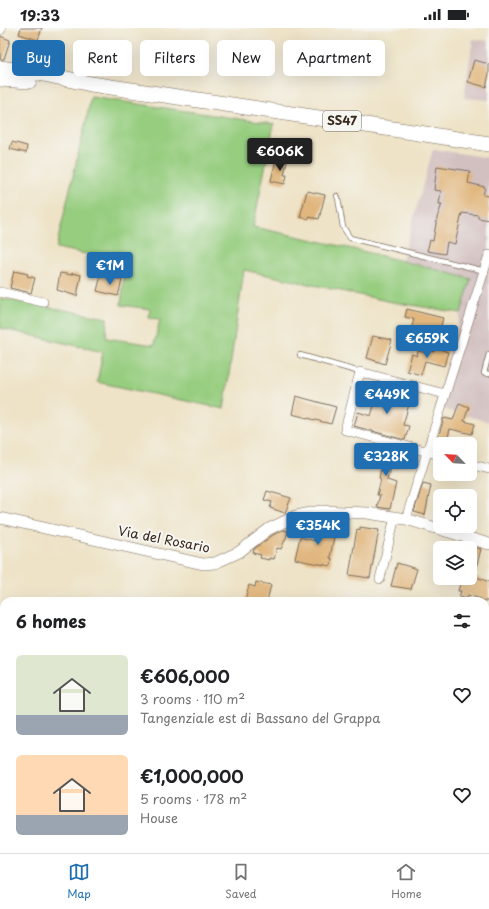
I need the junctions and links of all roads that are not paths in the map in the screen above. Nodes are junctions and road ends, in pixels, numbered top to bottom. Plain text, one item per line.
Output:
1 (0, 68) edge
2 (0, 79) edge
3 (91, 84) junction
4 (489, 144) edge
5 (337, 196) dead end
6 (489, 255) edge
7 (485, 271) junction
8 (0, 292) edge
9 (43, 302) dead end
10 (489, 354) edge
11 (300, 355) dead end
12 (360, 372) junction
13 (489, 374) edge
14 (445, 394) junction
15 (427, 452) junction
16 (433, 453) edge
17 (477, 466) edge
18 (489, 469) edge
19 (394, 517) junction
20 (0, 518) edge
21 (406, 519) junction
22 (489, 544) edge
23 (380, 579) dead end

1 - 3 highway, SS47
2 - 3 highway, SS47
3 - 4 highway, SS47
5 - 7 lane
6 - 7 street
7 - 14 street
8 - 9 street
10 - 13 lane
11 - 12 lane
12 - 14 street
12 - 15 street
14 - 15 street
15 - 16 street
15 - 21 street
17 - 18 street
19 - 20 street, Via del Rosario
19 - 21 street, Via del Rosario
19 - 23 street
21 - 22 street, Via del Rosario

